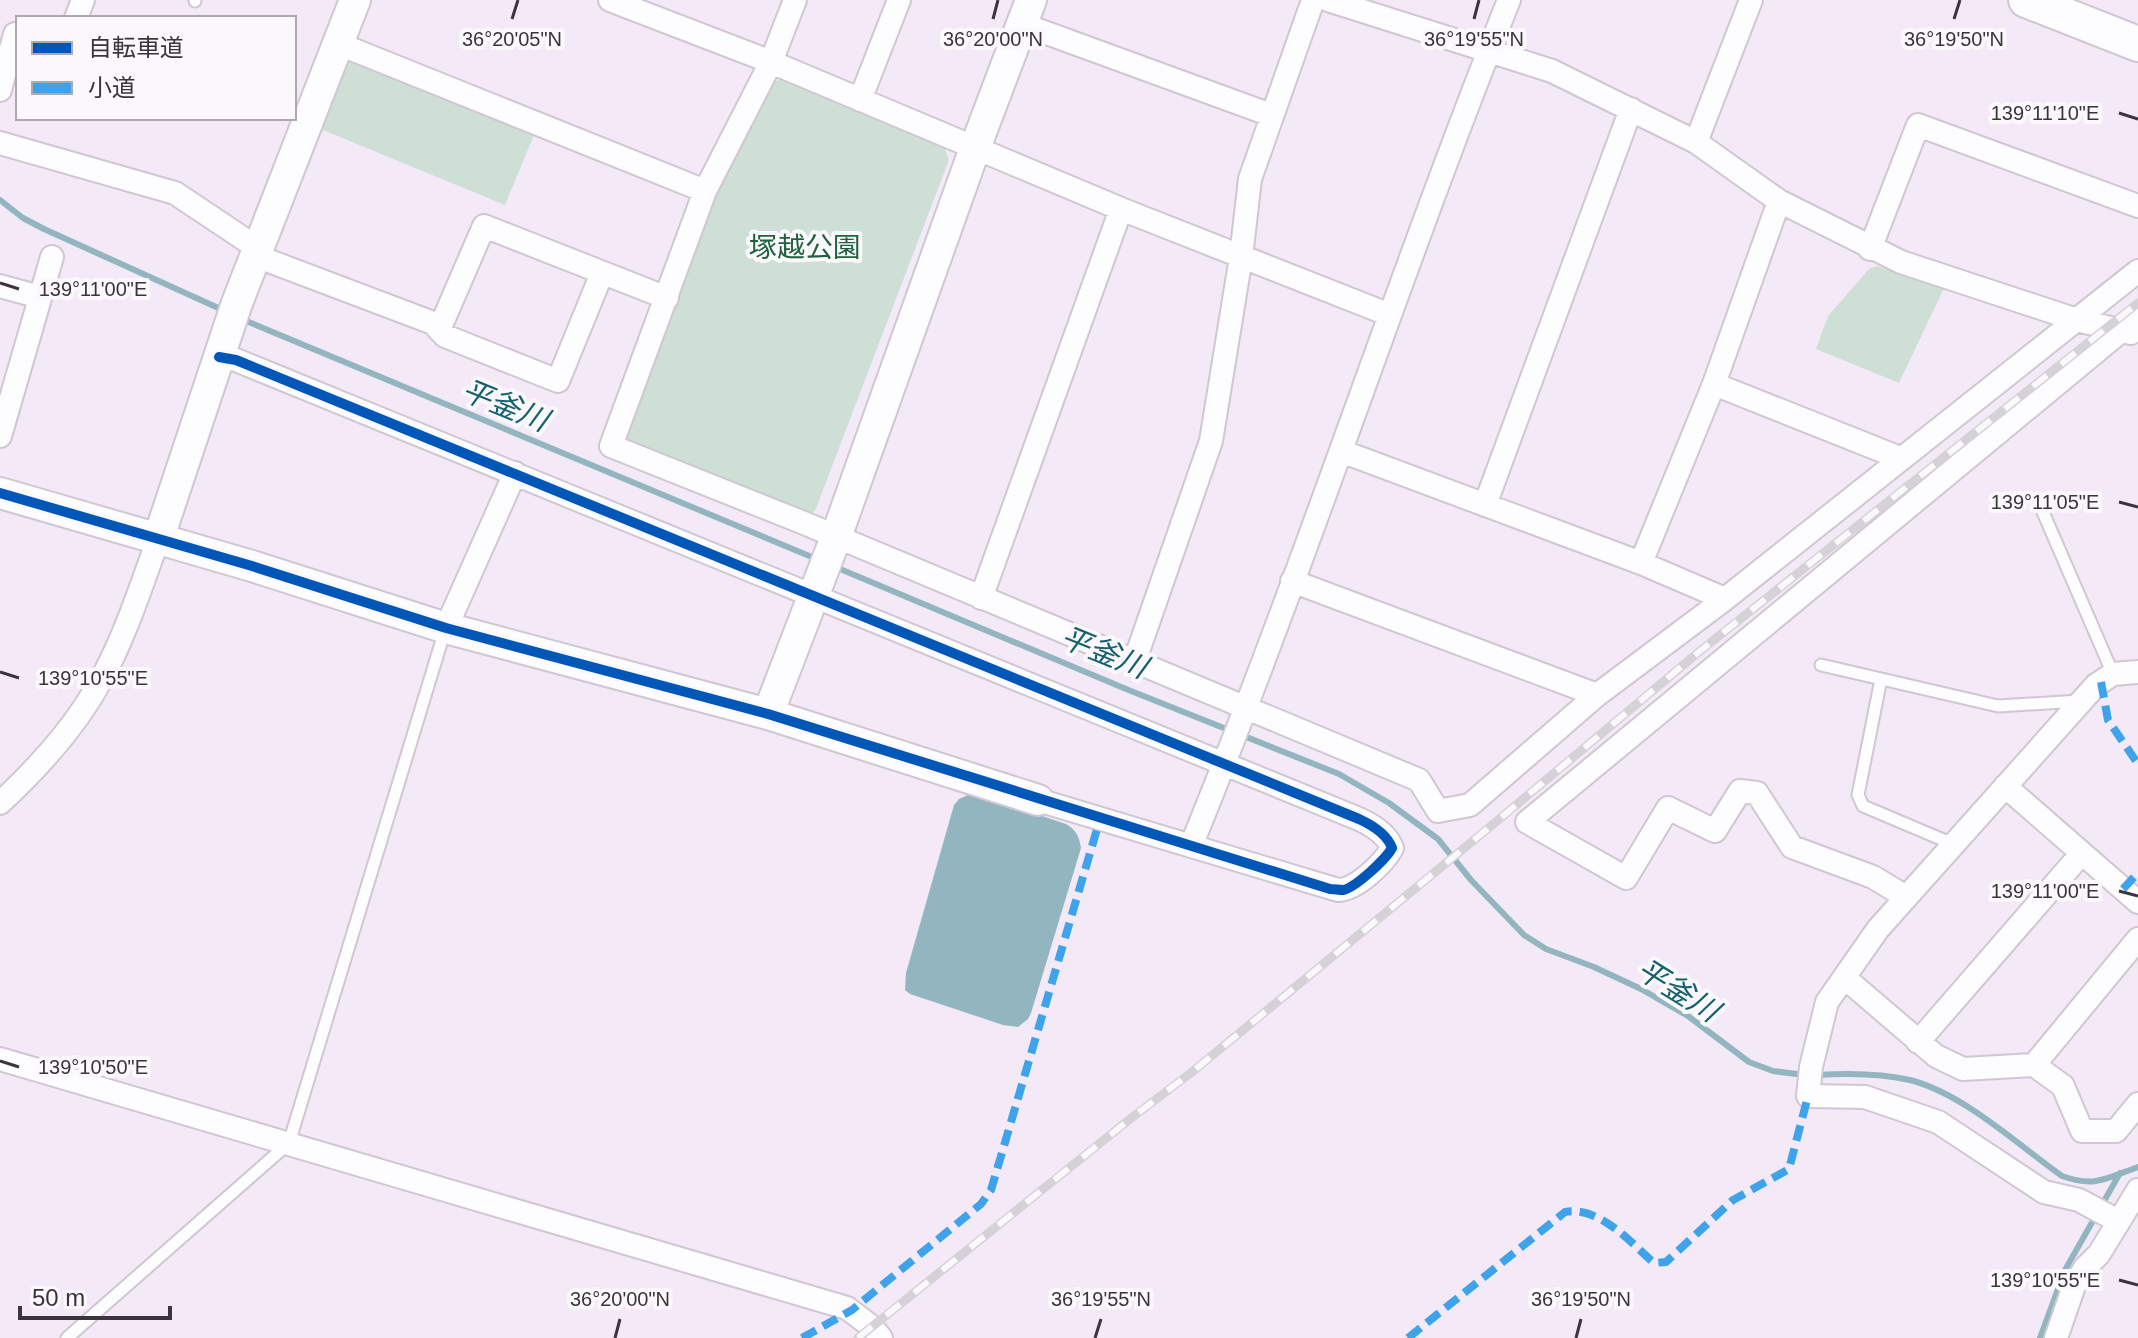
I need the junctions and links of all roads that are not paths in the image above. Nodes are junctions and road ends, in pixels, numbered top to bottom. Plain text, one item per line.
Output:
1 (355, 0) edge
2 (610, 0) edge
3 (795, 0) edge
4 (899, 0) edge
5 (1313, 0) edge
6 (1328, 0) edge
7 (1509, 0) edge
8 (1751, 0) edge
9 (2027, 0) edge
10 (647, 7) edge
11 (1027, 12) edge
12 (11, 32) edge
13 (339, 44) junction
14 (2138, 44) edge
15 (1489, 50) junction
16 (771, 62) junction
17 (0, 90) edge
18 (860, 100) junction
19 (1631, 109) junction
20 (1271, 115) junction
21 (302, 117) edge
22 (1696, 142) junction
23 (0, 143) edge
24 (975, 148) junction
25 (705, 191) junction
26 (1779, 201) junction
27 (2138, 206) edge
28 (1121, 209) junction
29 (1870, 249) junction
30 (257, 252) junction
31 (52, 257) dead end
32 (1241, 257) junction
33 (2138, 271) edge
34 (602, 273) junction
35 (0, 286) edge
36 (40, 297) junction
37 (667, 298) junction
38 (1390, 315) junction
39 (2077, 320) junction
40 (2133, 328) edge
41 (439, 330) junction
42 (222, 347) junction
43 (1714, 384) junction
44 (0, 436) edge
45 (1341, 451) junction
46 (1900, 458) junction
47 (515, 473) junction
48 (0, 493) edge
49 (1485, 505) junction
50 (2043, 512) dead end
51 (158, 540) junction
52 (834, 542) junction
53 (1641, 563) junction
54 (1292, 581) junction
55 (816, 590) junction
56 (981, 598) junction
57 (1725, 599) junction
58 (446, 628) junction
59 (1134, 663) junction
60 (1821, 665) dead end
61 (2138, 672) edge
62 (2113, 674) junction
63 (1881, 679) junction
64 (1597, 695) junction
65 (2082, 700) junction
66 (1245, 712) junction
67 (768, 714) junction
68 (1226, 762) junction
69 (2005, 786) junction
70 (1038, 800) joint
71 (0, 803) edge
72 (1953, 844) junction
73 (1191, 846) junction
74 (2082, 853) junction
75 (1906, 897) junction
76 (2138, 902) edge
77 (2138, 939) edge
78 (1845, 978) junction
79 (1918, 1042) junction
80 (0, 1059) edge
81 (2034, 1065) junction
82 (2138, 1104) edge
83 (289, 1143) junction
84 (2138, 1190) edge
85 (2118, 1221) junction
86 (67, 1338) edge
87 (881, 1338) edge
88 (2056, 1338) edge

1 - 13 street
2 - 10 street
3 - 16 street
4 - 18 street
5 - 20 street
6 - 15 street
7 - 15 street
8 - 22 street
9 - 14 main road
10 - 16 street
11 - 20 street
11 - 24 street
12 - 17 street
13 - 21 street
13 - 25 street
15 - 19 street
15 - 38 street
16 - 18 street
16 - 25 street
18 - 24 street
19 - 22 street
19 - 49 street
20 - 32 street
21 - 30 street
22 - 26 street
23 - 30 street
24 - 28 street
24 - 52 street
25 - 37 street
26 - 29 street
26 - 43 street
27 - 29 street
28 - 32 street
28 - 56 street
29 - 39 street
30 - 41 street
30 - 42 street
31 - 36 street
32 - 38 street
32 - 59 street
33 - 39 street
34 - 37 street
34 - 41 street
34 - 41 street
35 - 36 street
36 - 44 street
37 - 52 street
38 - 45 street
39 - 40 street
39 - 46 street
40 - 75 street
42 - 47 street
42 - 51 street
43 - 46 street
43 - 53 street
45 - 49 street
45 - 54 street
46 - 57 street
47 - 55 street
47 - 58 street
48 - 51 street
49 - 53 street
50 - 62 lane
51 - 58 street
51 - 71 street
52 - 55 street
52 - 56 street
53 - 57 street
54 - 64 street
54 - 66 street
55 - 67 street
55 - 68 street
56 - 59 street
57 - 64 street
58 - 67 street
58 - 83 lane
59 - 66 street
60 - 63 lane
61 - 62 street
62 - 65 street
63 - 65 lane
63 - 72 lane
64 - 66 street
65 - 69 street
66 - 68 street
67 - 70 street
68 - 73 street
68 - 73 street
69 - 72 street
69 - 74 street
70 - 73 street
72 - 75 street
74 - 76 street
74 - 79 street
75 - 78 street
77 - 81 street
78 - 79 street
78 - 85 street
79 - 81 street
80 - 83 street
81 - 82 street
83 - 86 lane
83 - 87 street
84 - 85 street
85 - 88 street

